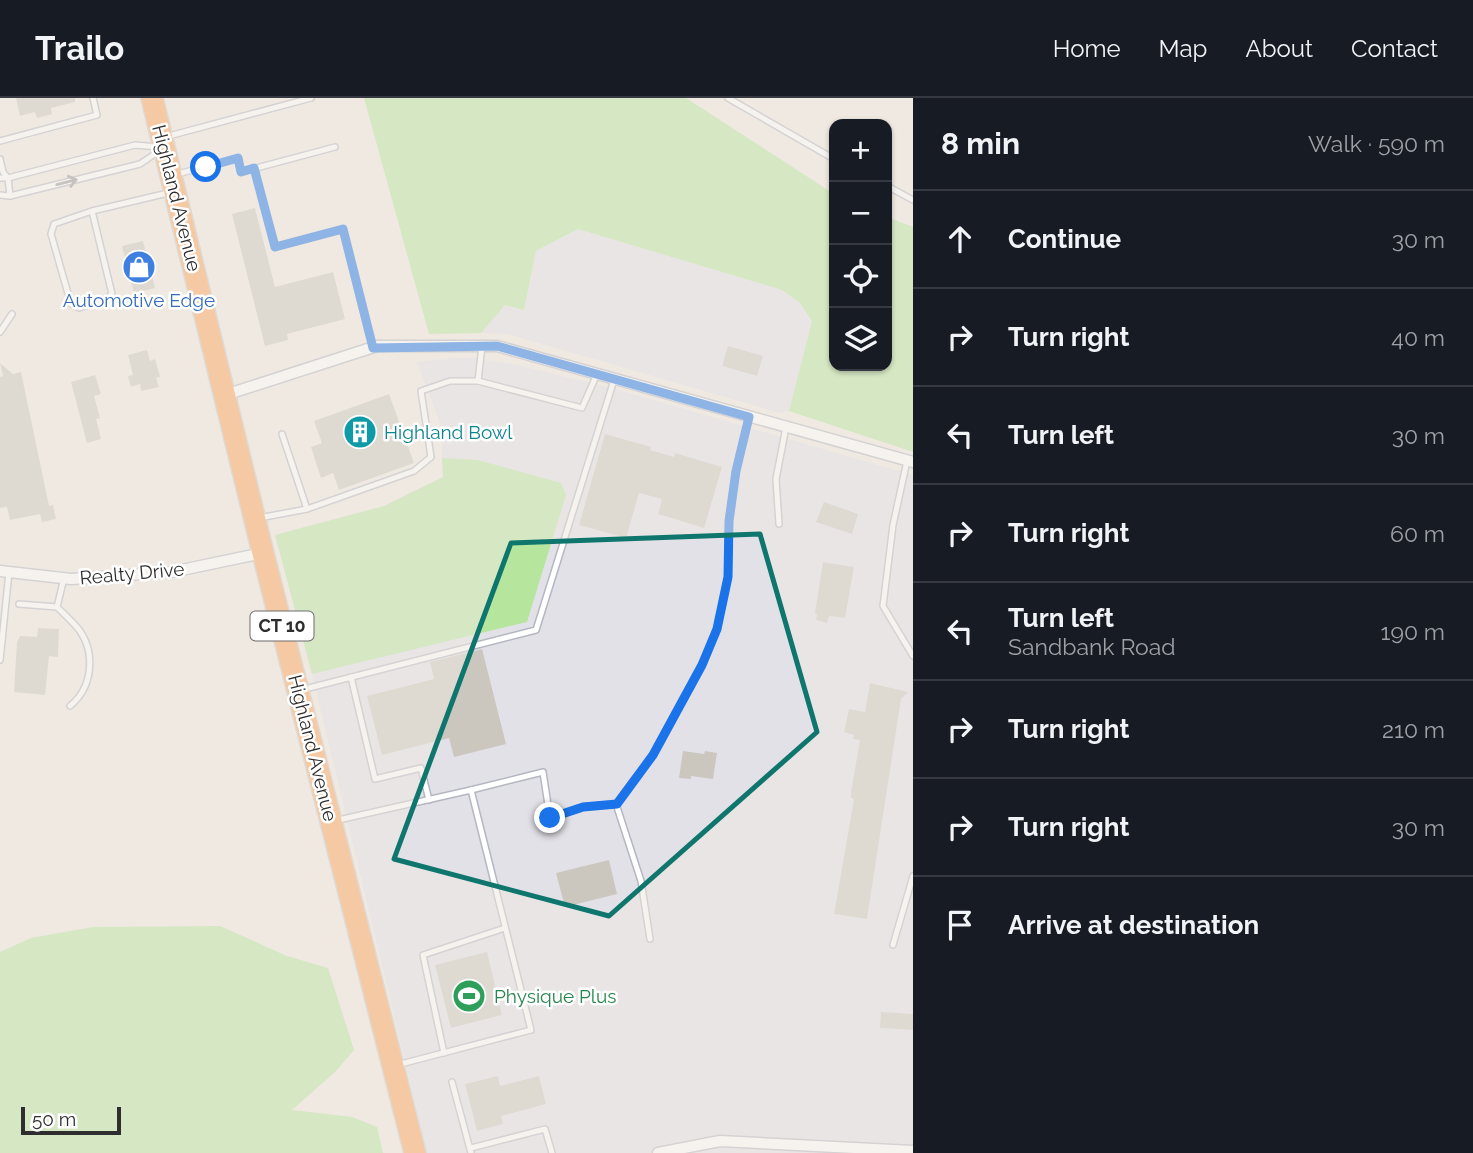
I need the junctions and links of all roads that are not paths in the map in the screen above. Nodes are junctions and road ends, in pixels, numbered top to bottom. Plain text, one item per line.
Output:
1 (93, 98) edge
2 (152, 98) edge
3 (311, 98) edge
4 (728, 98) edge
5 (0, 141) edge
6 (163, 143) junction
7 (335, 147) dead end
8 (829, 156) edge
9 (0, 159) edge
10 (254, 168) junction
11 (0, 178) edge
12 (8, 178) junction
13 (173, 183) junction
14 (892, 190) edge
15 (0, 195) edge
16 (10, 196) junction
17 (913, 200) edge
18 (92, 211) junction
19 (12, 314) dead end
20 (0, 332) edge
21 (482, 345) junction
22 (373, 348) junction
23 (597, 374) junction
24 (614, 379) junction
25 (478, 381) junction
26 (225, 395) junction
27 (749, 417) junction
28 (786, 427) junction
29 (282, 434) dead end
30 (910, 462) edge
31 (307, 509) junction
32 (255, 519) junction
33 (779, 524) dead end
34 (263, 552) junction
35 (5, 572) edge
36 (64, 578) junction
37 (19, 604) dead end
38 (57, 607) junction
39 (3, 611) edge
40 (913, 656) edge
41 (0, 660) edge
42 (351, 677) junction
43 (298, 691) junction
44 (70, 706) dead end
45 (471, 790) junction
46 (429, 800) junction
47 (617, 804) junction
48 (331, 822) junction
49 (913, 876) edge
50 (912, 887) edge
51 (505, 928) junction
52 (650, 939) dead end
53 (893, 945) dead end
54 (444, 1053) junction
55 (393, 1066) junction
56 (452, 1082) dead end
57 (471, 1150) edge
58 (910, 1151) edge
59 (673, 1152) edge
60 (415, 1153) edge
61 (552, 1153) edge
62 (657, 1153) edge

1 - 5 lane
2 - 6 highway, Highland Avenue / CT 10
3 - 6 lane
4 - 8 lane
6 - 12 lane
6 - 13 highway, Highland Avenue / CT 10
16 -> 6 lane
7 - 10 lane
9 - 12 lane
10 - 13 lane
10 - 22 lane
11 - 12 lane
12 - 16 lane
13 - 18 lane
13 - 26 highway, Highland Avenue / CT 10
14 - 17 lane
15 - 16 lane
18 - 18 lane
19 - 20 lane
21 - 22 street
21 - 23 street
21 - 25 lane
22 - 26 street
23 - 24 street
23 - 25 lane
24 - 27 street
24 - 42 lane
25 - 31 lane
26 - 32 highway, Highland Avenue / CT 10
27 - 28 street
27 - 47 lane
28 - 30 street
28 - 33 lane
29 - 31 lane
30 - 40 lane
31 - 32 lane
32 - 34 highway, Highland Avenue / CT 10
34 - 36 street, Realty Drive
34 - 43 highway, Highland Avenue / CT 10
35 - 36 street, Realty Drive
35 - 39 lane
36 - 38 lane
37 - 38 lane
38 - 44 lane
39 - 41 lane
42 - 43 lane
42 - 46 lane
43 - 48 highway, Highland Avenue / CT 10
45 - 46 lane
45 - 47 lane
45 - 51 lane
46 - 48 lane
47 - 52 lane
48 - 55 highway, Highland Avenue / CT 10
49 - 50 lane
50 - 53 lane
51 - 54 lane
51 - 54 lane
54 - 55 lane
55 - 60 highway, Highland Avenue / CT 10
56 - 57 lane
57 - 61 lane
58 - 59 street
59 - 62 street

